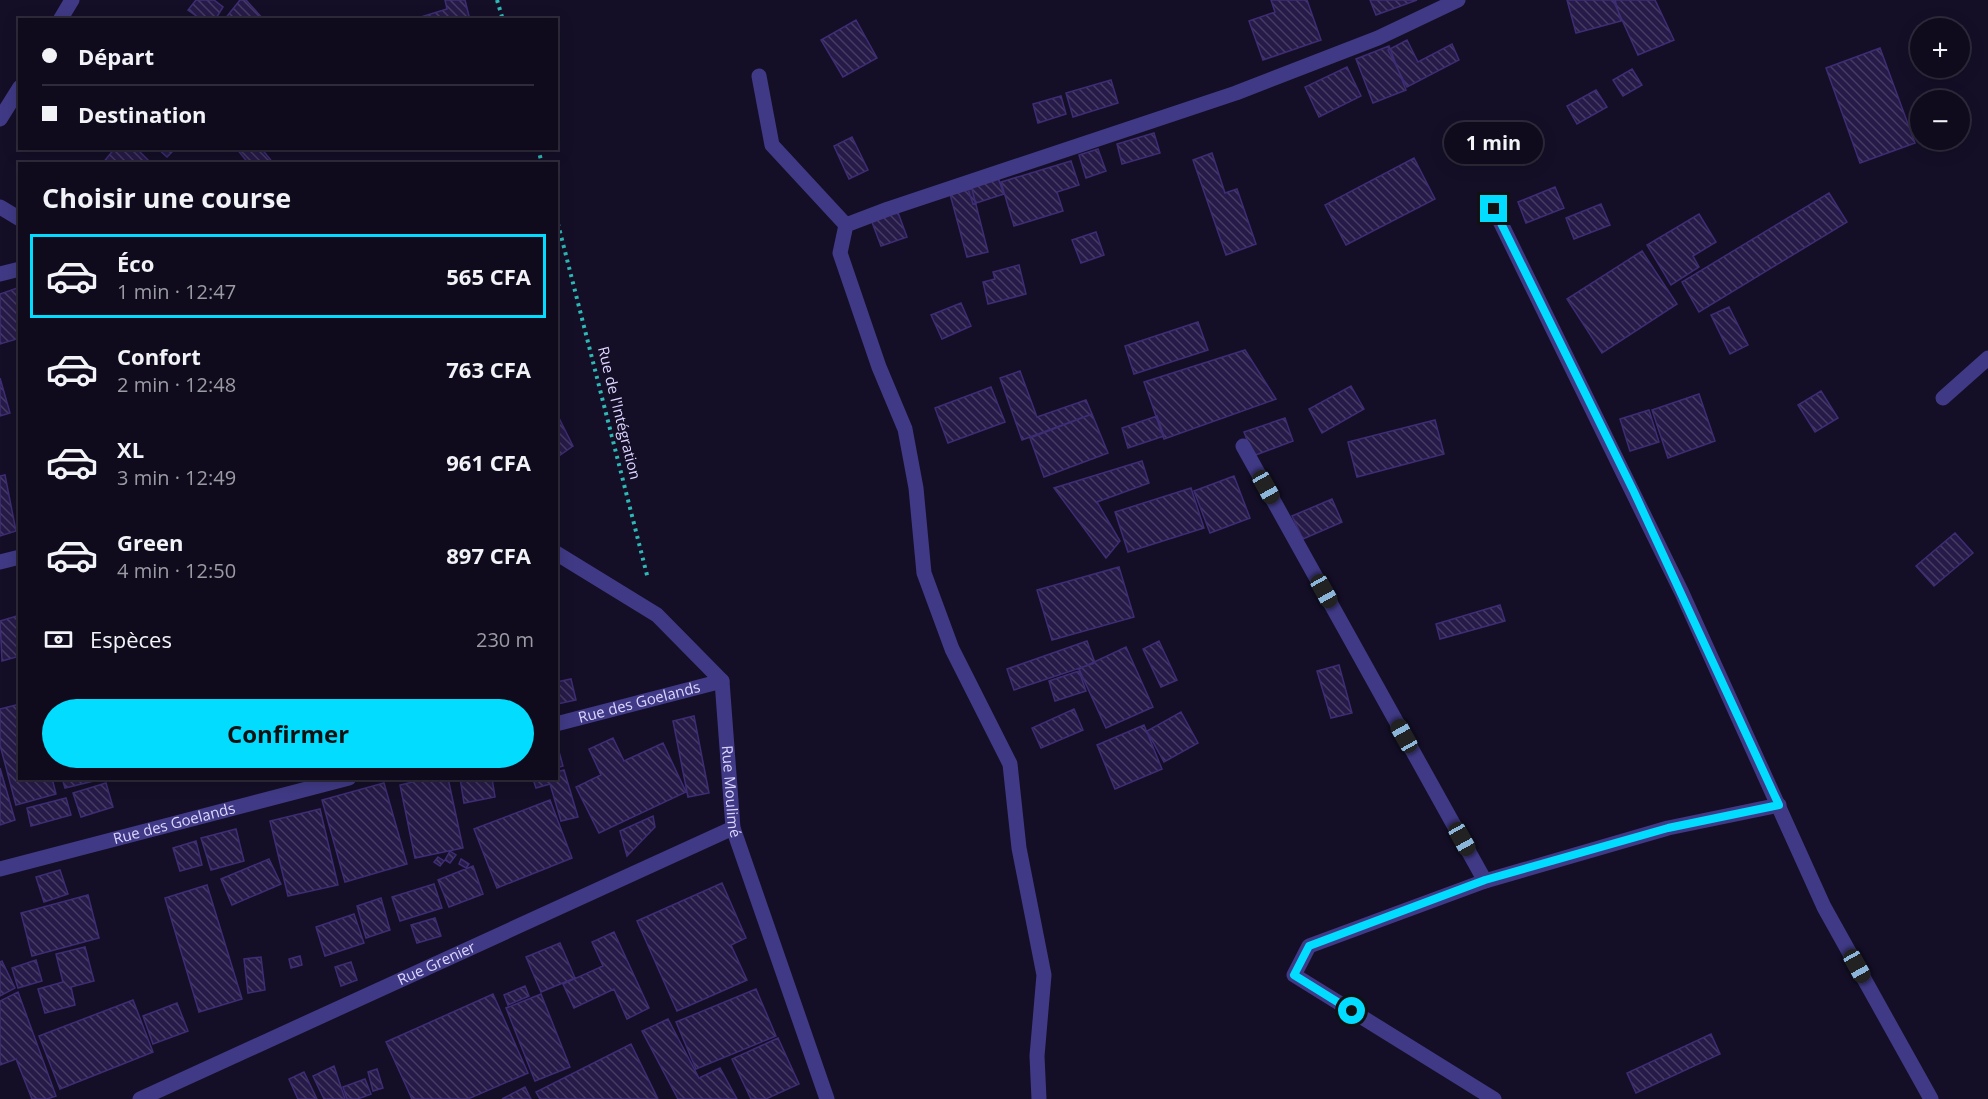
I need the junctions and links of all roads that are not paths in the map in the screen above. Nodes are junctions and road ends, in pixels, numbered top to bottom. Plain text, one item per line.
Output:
1 (72, 0) edge
2 (1458, 0) edge
3 (61, 18) edge
4 (759, 76) dead end
5 (18, 90) edge
6 (0, 119) edge
7 (0, 207) edge
8 (1494, 209) dead end
9 (18, 218) edge
10 (846, 225) junction
11 (18, 270) edge
12 (0, 274) edge
13 (1988, 357) edge
14 (1943, 398) dead end
15 (1243, 446) dead end
16 (558, 554) edge
17 (18, 558) edge
18 (0, 562) edge
19 (722, 681) junction
20 (558, 723) edge
21 (341, 780) edge
22 (1779, 805) junction
23 (733, 828) junction
24 (0, 869) edge
25 (1485, 880) junction
26 (140, 1099) edge
27 (827, 1099) edge
28 (1039, 1099) edge
29 (1494, 1099) edge
30 (1931, 1099) edge

1 - 3 street
2 - 10 street
4 - 10 street
5 - 6 street
7 - 9 street
8 - 22 street
10 - 28 street
11 - 12 street
13 - 14 street
15 - 25 street
16 - 19 street
17 - 18 street
19 - 20 street, Rue des Goelands
19 - 23 street, Rue Moulimé
21 - 24 street, Rue des Goelands
22 - 25 street
22 - 30 street
23 - 26 street, Rue Grenier
23 - 27 street, Rue Moulimé
25 - 29 street

